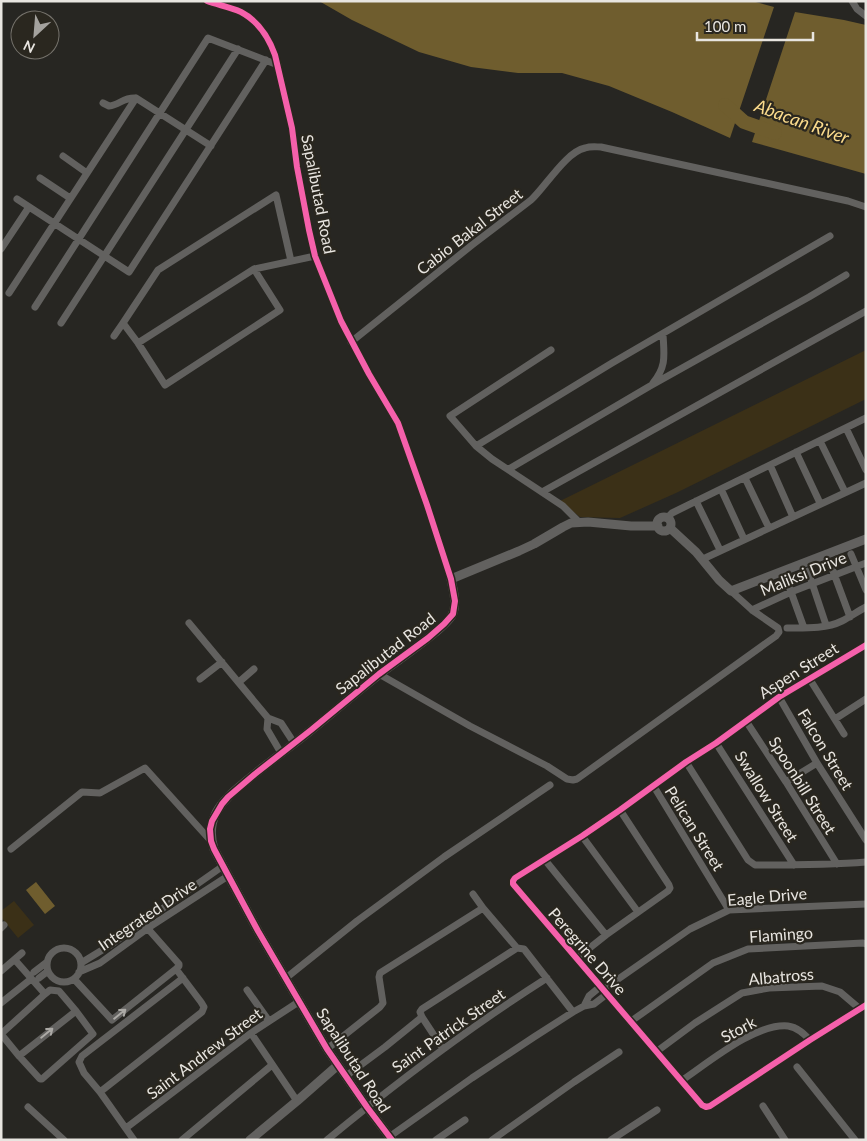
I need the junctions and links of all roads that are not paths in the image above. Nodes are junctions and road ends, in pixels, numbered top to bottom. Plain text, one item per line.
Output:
1 (207, 1) edge
2 (852, 1) edge
3 (866, 16) edge
4 (238, 49) junction
5 (266, 60) junction
6 (278, 65) junction
7 (136, 98) junction
8 (103, 103) dead end
9 (160, 113) junction
10 (186, 130) junction
11 (211, 146) junction
12 (62, 156) dead end
13 (87, 173) junction
14 (40, 178) dead end
15 (70, 198) junction
16 (17, 199) dead end
17 (29, 207) junction
18 (866, 207) edge
19 (54, 223) junction
20 (830, 236) dead end
21 (79, 239) junction
22 (1, 249) edge
23 (105, 256) junction
24 (315, 256) junction
25 (291, 261) junction
26 (254, 269) junction
27 (846, 275) dead end
28 (9, 293) dead end
29 (35, 307) dead end
30 (866, 311) edge
31 (61, 323) dead end
32 (123, 323) junction
33 (663, 334) junction
34 (114, 336) dead end
35 (138, 342) junction
36 (351, 342) junction
37 (551, 350) dead end
38 (650, 386) junction
39 (866, 418) edge
40 (846, 428) junction
41 (820, 441) junction
42 (476, 446) junction
43 (796, 452) junction
44 (770, 465) junction
45 (509, 469) junction
46 (866, 470) edge
47 (745, 478) junction
48 (866, 483) edge
49 (721, 489) junction
50 (542, 492) junction
51 (845, 492) junction
52 (696, 502) junction
53 (820, 504) junction
54 (793, 516) junction
55 (667, 518) junction
56 (579, 522) junction
57 (658, 526) junction
58 (670, 528) junction
59 (769, 528) junction
60 (744, 539) junction
61 (866, 539) edge
62 (720, 550) junction
63 (851, 554) dead end
64 (703, 558) junction
65 (830, 563) dead end
66 (866, 563) edge
67 (856, 566) junction
68 (808, 571) dead end
69 (834, 575) junction
70 (786, 578) dead end
71 (451, 580) junction
72 (813, 584) junction
73 (866, 590) edge
74 (731, 591) junction
75 (791, 592) junction
76 (866, 606) edge
77 (752, 610) junction
78 (850, 617) junction
79 (189, 622) dead end
80 (826, 625) junction
81 (787, 628) dead end
82 (804, 628) junction
83 (866, 645) edge
84 (222, 662) junction
85 (254, 669) dead end
86 (379, 674) junction
87 (809, 678) junction
88 (200, 679) dead end
89 (238, 682) junction
90 (779, 697) junction
91 (866, 699) edge
92 (268, 718) junction
93 (835, 719) junction
94 (746, 721) junction
95 (844, 734) dead end
96 (716, 742) junction
97 (294, 743) junction
98 (281, 753) junction
99 (686, 762) junction
100 (817, 763) junction
101 (786, 782) junction
102 (550, 786) dead end
103 (653, 786) junction
104 (620, 810) junction
105 (582, 836) junction
106 (866, 840) edge
107 (211, 841) junction
108 (11, 849) dead end
109 (545, 860) junction
110 (866, 862) edge
111 (837, 864) junction
112 (794, 865) junction
113 (223, 866) junction
114 (228, 876) junction
115 (473, 894) dead end
116 (866, 904) edge
117 (483, 908) junction
118 (729, 910) junction
119 (638, 912) junction
120 (142, 922) junction
121 (148, 928) junction
122 (124, 935) junction
123 (606, 935) junction
124 (129, 942) junction
125 (866, 944) edge
126 (517, 948) junction
127 (22, 953) dead end
128 (577, 958) junction
129 (15, 960) junction
130 (47, 962) junction
131 (81, 963) junction
132 (176, 969) junction
133 (1, 971) edge
134 (48, 971) junction
135 (80, 972) junction
136 (33, 977) junction
137 (182, 978) junction
138 (286, 978) junction
139 (547, 978) junction
140 (74, 979) junction
141 (247, 990) dead end
142 (604, 990) junction
143 (44, 994) junction
144 (300, 1001) junction
145 (1, 1003) edge
146 (863, 1007) edge
147 (76, 1011) junction
148 (572, 1012) junction
149 (422, 1017) junction
150 (268, 1021) junction
151 (630, 1022) junction
152 (251, 1032) junction
153 (1, 1034) edge
154 (810, 1040) junction
155 (327, 1049) junction
156 (443, 1049) junction
157 (619, 1052) dead end
158 (656, 1052) junction
159 (19, 1056) junction
160 (338, 1065) junction
161 (272, 1066) junction
162 (797, 1067) dead end
163 (346, 1076) junction
164 (681, 1081) junction
165 (100, 1092) junction
166 (297, 1101) junction
167 (763, 1106) dead end
168 (367, 1107) junction
169 (28, 1108) dead end
170 (657, 1110) dead end
171 (465, 1120) dead end
172 (126, 1128) junction
173 (390, 1138) edge
174 (64, 1140) edge
175 (134, 1140) edge
176 (182, 1140) edge
177 (250, 1140) edge
178 (327, 1140) edge
179 (436, 1140) edge
180 (492, 1140) edge
181 (611, 1140) edge
182 (785, 1140) edge
183 (855, 1140) edge

1 - 6 street, Sapalibutad Road
2 - 3 street
4 - 5 street
4 - 9 street
4 - 10 street
5 - 6 street
5 - 11 street
6 - 24 street, Sapalibutad Road
7 - 8 street
7 - 9 street
7 - 13 street
9 - 10 street
9 - 21 street
10 - 11 street
10 - 23 street
11 - 23 street
12 - 13 street
13 - 15 street
14 - 15 street
15 - 19 street
16 - 17 street
17 - 19 street
17 - 22 street
18 - 36 street, Cabio Bakal Street
19 - 21 street
19 - 28 street
20 - 33 street
21 - 23 street
21 - 29 street
23 - 31 street
24 - 25 street
24 - 36 street, Sapalibutad Road
25 - 26 street
25 - 32 street
26 - 35 street
26 - 35 street
27 - 38 street
30 - 50 street
32 - 34 street
32 - 35 street
33 - 38 street
33 - 42 street
36 - 71 street, Sapalibutad Road
37 - 42 street
38 - 45 street
39 - 40 street
40 - 41 street
40 - 46 street
41 - 43 street
41 - 51 street
42 - 45 street
43 - 44 street
43 - 53 street
44 - 47 street
44 - 54 street
45 - 50 street
47 - 49 street
47 - 59 street
48 - 51 street
49 - 52 street
49 - 60 street
50 - 56 street
51 - 53 street
52 - 55 street
52 - 62 street
53 - 54 street
54 - 59 street
55 - 57 street
55 - 58 street
56 - 57 street
56 - 71 street
57 - 58 street
58 - 64 street
59 - 60 street
60 - 62 street
61 - 74 street
62 - 64 street
63 - 67 street
64 - 74 street
65 - 69 street
66 - 67 street, Maliksi Drive
67 - 69 street, Maliksi Drive
67 - 73 street
68 - 72 street
69 - 72 street, Maliksi Drive
69 - 78 street
70 - 75 street
71 - 86 street, Sapalibutad Road
72 - 75 street, Maliksi Drive
72 - 80 street
74 - 77 street
75 - 77 street, Maliksi Drive
75 - 82 street
76 - 78 street
77 - 86 street
78 - 80 street
79 - 84 street
80 - 82 street
81 - 82 street
83 - 87 street, Aspen Street
84 - 88 street
84 - 89 street
85 - 89 street
86 - 97 street, Sapalibutad Road
87 - 90 street, Aspen Street
87 - 93 street
89 - 92 street
90 - 94 street, Aspen Street
90 - 100 street, Falcon Street
91 - 93 street
92 - 97 street
92 - 98 street
93 - 95 street
94 - 96 street, Peregrine Drive
94 - 101 street, Spoonbill Street
96 - 99 street, Peregrine Drive
96 - 112 street, Swallow Street
97 - 98 street, Sapalibutad Road
98 - 107 street, Sapalibutad Road
99 - 103 street, Peregrine Drive
99 - 112 street
100 - 101 street
100 - 106 street, Falcon Street
101 - 111 street, Spoonbill Street
102 - 138 street
103 - 104 street, Peregrine Drive
103 - 118 street, Pelican Street
104 - 105 street, Peregrine Drive
104 - 119 street
105 - 109 street, Peregrine Drive
105 - 119 street
107 - 108 street
107 - 113 street, Sapalibutad Road
109 - 123 street
109 - 128 street, Peregrine Drive
110 - 111 street
111 - 112 street
113 - 114 street, Sapalibutad Road
113 - 120 street, Integrated Drive
114 - 121 street, Integrated Drive
114 - 138 street, Sapalibutad Road
115 - 117 street
116 - 118 street, Eagle Drive
117 - 126 street
117 - 155 street
118 - 142 street, Eagle Drive
119 - 123 street
120 - 121 street
120 - 122 street, Integrated Drive
121 - 124 street, Integrated Drive
121 - 132 street
122 - 124 street
122 - 131 street, Integrated Drive
123 - 128 street
124 - 135 street, Integrated Drive
125 - 151 street, Flamingo
126 - 139 street
126 - 149 street
127 - 129 street
128 - 142 street, Peregrine Drive
129 - 133 street
129 - 136 street
130 - 131 street
130 - 134 street
130 - 136 street
131 - 135 street
132 - 137 street
140 -> 132 street
134 - 136 street
134 - 140 street
135 - 140 street
136 - 143 street
136 - 145 street
137 - 165 street
137 - 165 street
138 - 144 street, Sapalibutad Road
139 - 148 street
139 - 156 street, Saint Patrick Street
141 - 150 street
142 - 148 street, Eagle Drive
142 - 151 street, Peregrine Drive
143 - 147 street
143 - 153 street
144 - 150 street, Saint Andrew Street
144 - 155 street, Sapalibutad Road
146 - 154 street, Peregrine Drive
146 - 158 street, Albatross
159 -> 147 street
147 - 159 street
148 - 173 street
149 - 156 street
149 - 163 street
150 - 152 street, Saint Andrew Street
151 - 158 street, Peregrine Drive
152 - 161 street
152 - 172 street, Saint Andrew Street
153 - 159 street
154 - 164 street, Stork
154 - 164 street, Peregrine Drive
155 - 160 street, Sapalibutad Road
156 - 168 street, Saint Patrick Street
157 - 180 street
158 - 164 street, Peregrine Drive
160 - 163 street, Sapalibutad Road
160 - 166 street
161 - 166 street
161 - 176 street
162 - 183 street
163 - 168 street, Sapalibutad Road
165 - 172 street
166 - 177 street
167 - 182 street
168 - 173 street, Sapalibutad Road
168 - 178 street, Saint Patrick Street
169 - 174 street
170 - 181 street
171 - 179 street
172 - 175 street

